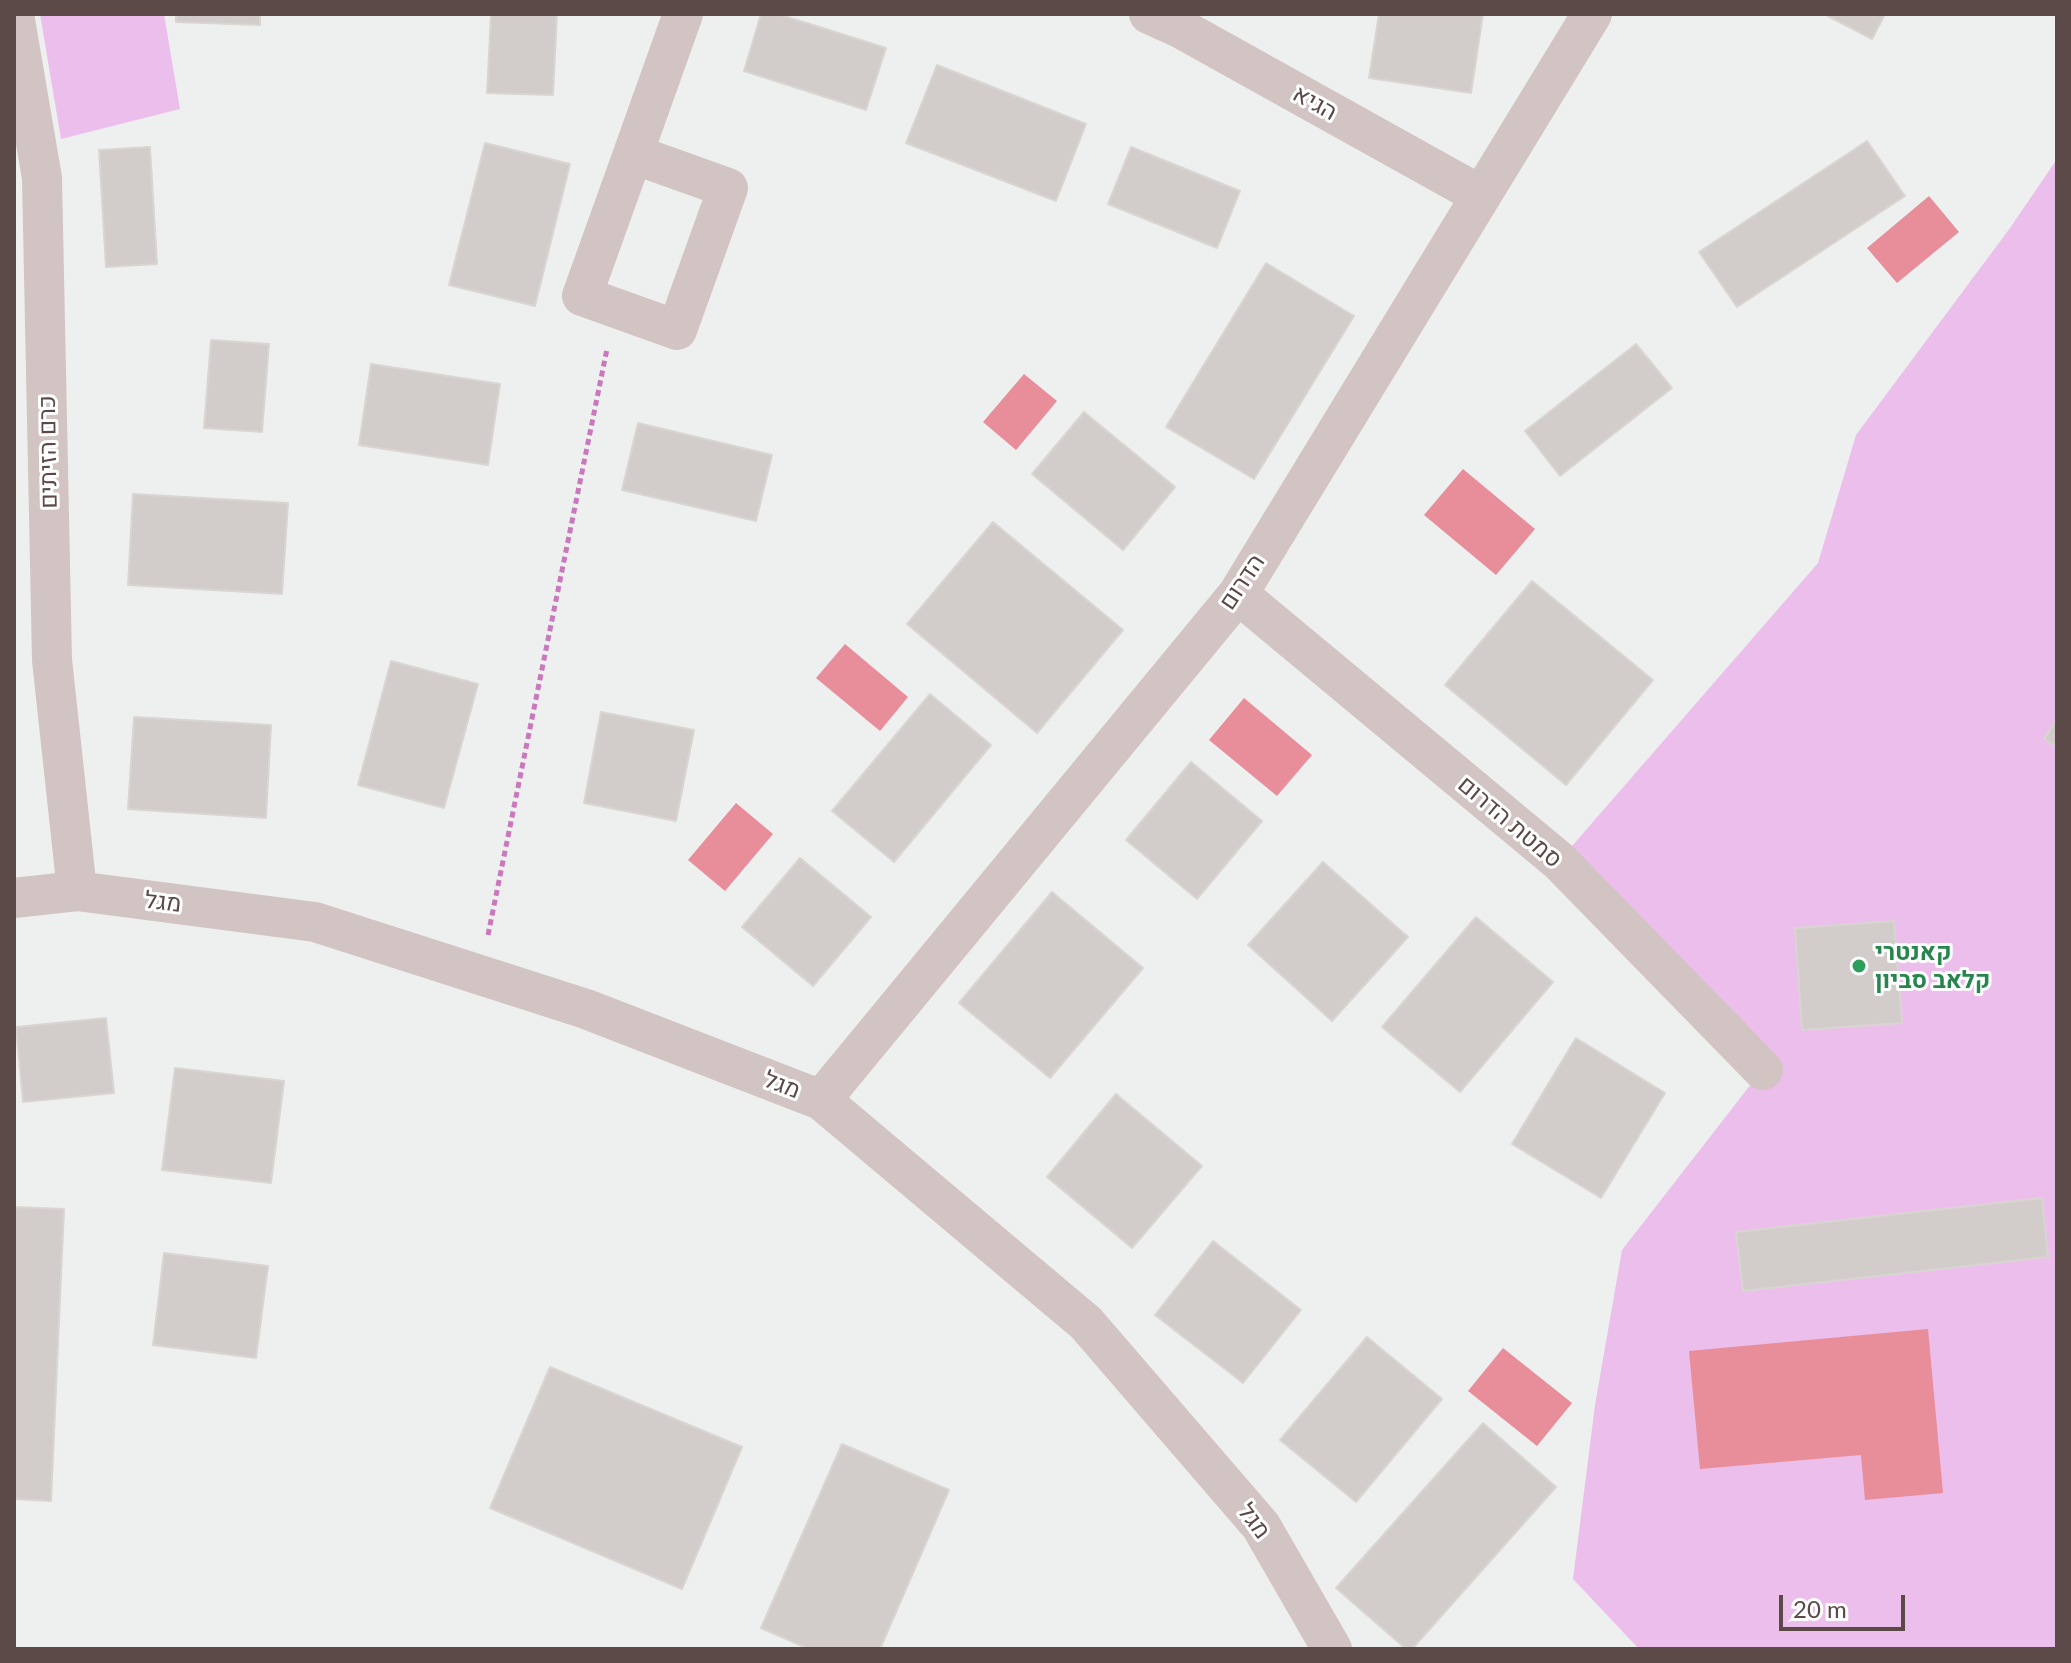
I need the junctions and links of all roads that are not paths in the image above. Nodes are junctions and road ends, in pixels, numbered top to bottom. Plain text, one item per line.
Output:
1 (14, 14) edge
2 (683, 14) edge
3 (1149, 14) edge
4 (1592, 14) edge
5 (633, 154) junction
6 (1480, 195) junction
7 (1238, 594) junction
8 (77, 891) junction
9 (14, 898) edge
10 (1763, 1070) dead end
11 (821, 1100) junction
12 (1332, 1649) edge

1 - 8 street, כרם הזיתים
2 - 5 street
3 - 6 street, הגיא
4 - 6 street, הדרום
5 - 5 street
6 - 7 street, הדרום
7 - 10 street, סמטת הדרום
7 - 11 street, הדרום
8 - 9 street, מגל
8 - 11 street, מגל
11 - 12 street, מגל

